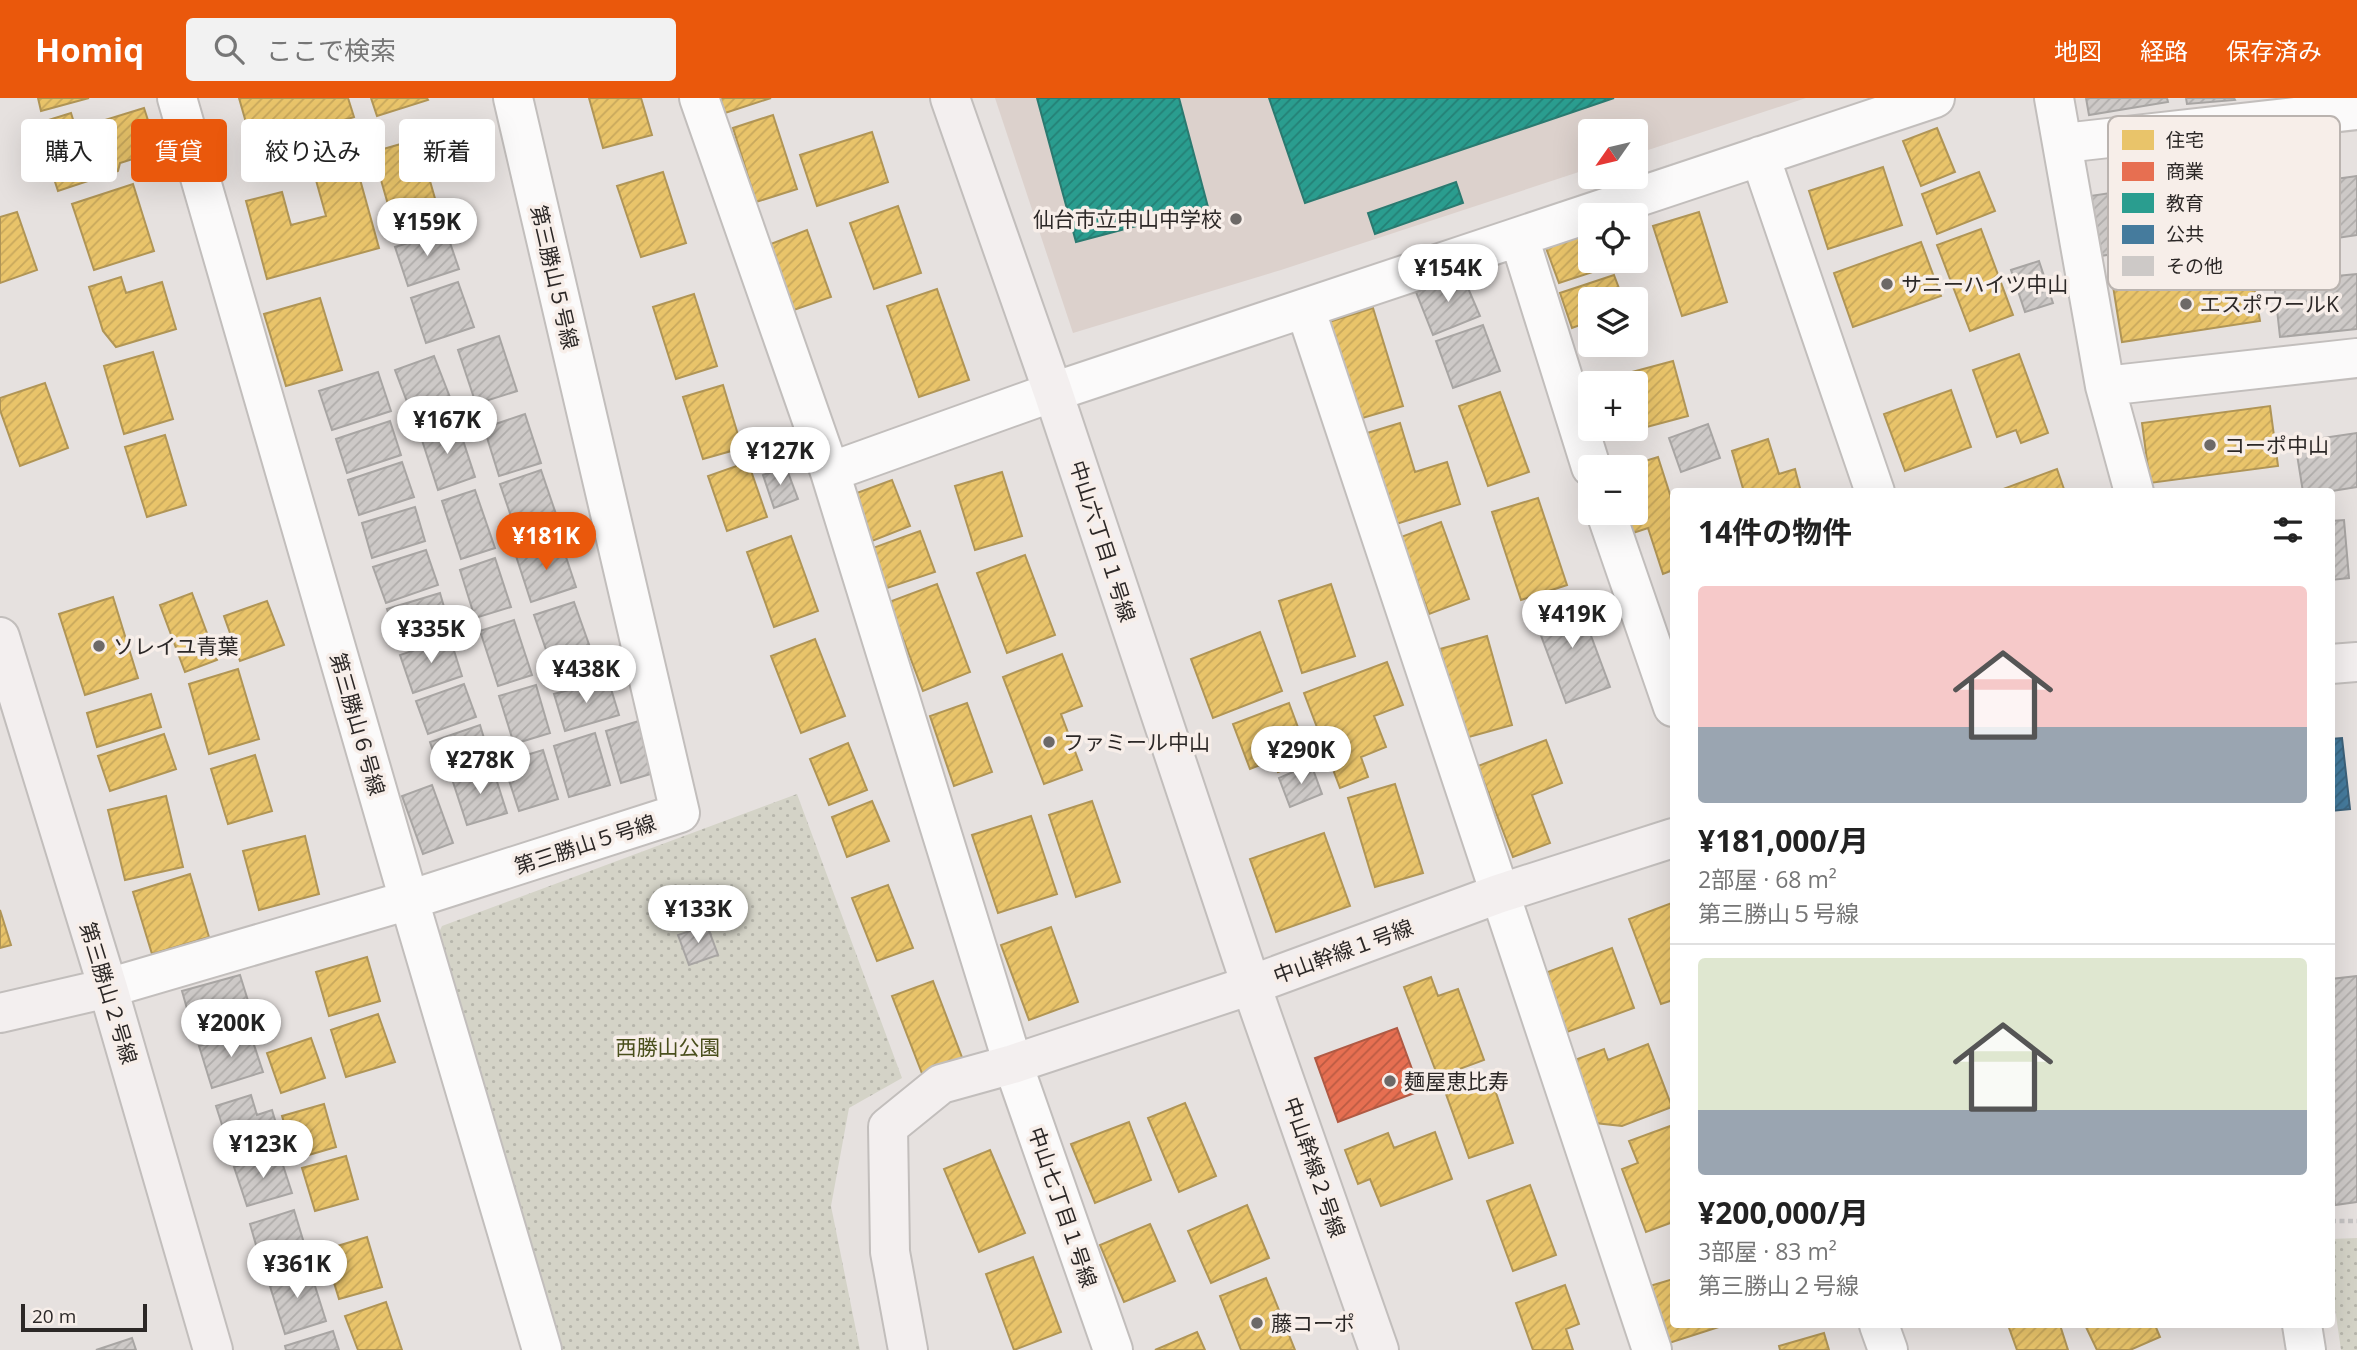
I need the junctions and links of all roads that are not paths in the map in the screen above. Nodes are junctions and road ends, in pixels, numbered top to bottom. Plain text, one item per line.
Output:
1 (177, 98) edge
2 (513, 98) edge
3 (699, 98) edge
4 (950, 98) edge
5 (1935, 98) edge
6 (2054, 98) edge
7 (2357, 110) edge
8 (2304, 116) edge
9 (2108, 138) edge
10 (2064, 143) junction
11 (1760, 156) junction
12 (1519, 237) junction
13 (1305, 308) junction
14 (2357, 358) edge
15 (2105, 386) junction
16 (1053, 392) junction
17 (1587, 455) edge
18 (830, 472) junction
19 (1874, 488) edge
20 (2133, 488) edge
21 (1610, 525) edge
22 (0, 638) edge
23 (2357, 662) edge
24 (2335, 664) edge
25 (1670, 698) edge
26 (1670, 839) edge
27 (1498, 894) junction
28 (409, 900) junction
29 (1251, 985) junction
30 (108, 988) junction
31 (0, 1013) edge
32 (1013, 1064) junction
33 (1880, 1328) edge
34 (2302, 1328) edge
35 (213, 1350) edge
36 (542, 1350) edge
37 (908, 1350) edge
38 (1113, 1350) edge
39 (1379, 1350) edge
40 (1652, 1350) edge
41 (1888, 1350) edge
42 (2306, 1350) edge

1 - 28 street, 第三勝山６号線
2 - 28 street, 第三勝山５号線
3 - 18 street, 中山七丁目１号線
4 - 16 street, 中山六丁目１号線
5 - 11 street
6 - 10 street
7 - 8 street
9 - 10 street
10 - 15 street
11 - 12 street
11 - 19 street
12 - 13 street
12 - 17 street
13 - 16 street
13 - 27 street
14 - 15 street
15 - 20 street
16 - 18 street
16 - 29 street, 中山六丁目１号線
18 - 32 street, 中山七丁目１号線
21 - 25 street
22 - 30 street, 第三勝山２号線
23 - 24 street
26 - 27 street, 中山幹線１号線
27 - 29 street, 中山幹線１号線
27 - 40 street
28 - 30 street, 第三勝山５号線
28 - 36 street, 第三勝山６号線
29 - 32 street, 中山幹線１号線
29 - 39 street, 中山幹線２号線
30 - 31 street
30 - 35 street, 第三勝山２号線
32 - 37 street, 中山幹線１号線
32 - 38 street, 中山七丁目１号線
33 - 41 street
34 - 42 street

